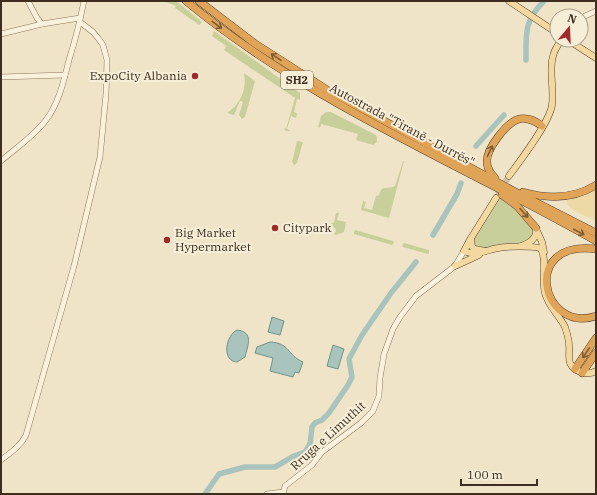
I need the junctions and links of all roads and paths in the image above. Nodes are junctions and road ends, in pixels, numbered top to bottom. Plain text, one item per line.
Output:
1 (28, 1) edge
2 (84, 1) edge
3 (186, 1) edge
4 (199, 1) edge
5 (509, 1) edge
6 (80, 20) junction
7 (42, 24) junction
8 (549, 27) edge
9 (1, 34) edge
10 (556, 48) edge
11 (580, 48) edge
12 (596, 58) edge
13 (65, 76) junction
14 (1, 77) edge
15 (542, 126) junction
16 (1, 161) edge
17 (471, 174) junction
18 (510, 176) tunnel mouth
19 (502, 184) junction
20 (596, 185) edge
21 (510, 189) junction
22 (496, 198) tunnel mouth
23 (536, 228) junction
24 (596, 233) edge
25 (471, 238) junction
26 (596, 241) edge
27 (514, 246) junction
28 (596, 249) edge
29 (491, 250) junction
30 (464, 251) junction
31 (481, 254) junction
32 (544, 255) junction
33 (455, 266) junction
34 (596, 316) edge
35 (596, 338) edge
36 (596, 353) edge
37 (575, 369) junction
38 (596, 371) edge
39 (582, 373) junction
40 (1, 460) edge
41 (283, 493) edge
42 (267, 494) edge

1 - 7 street
2 - 6 street
3 -> 17 highway, Autostrada "Tiranë - Durrës" / SH2
19 -> 4 highway, Autostrada "Tiranë - Durrës" / SH2
5 - 8 main road
6 - 7 street
6 - 13 street
6 - 40 street
7 - 9 street
10 - 15 main road
11 - 12 main road
13 - 14 street
13 - 16 street
15 - 18 main road
19 -> 15 highway
17 -> 23 highway
17 -> 26 highway, Autostrada "Tiranë - Durrës" / SH2
19 - 21 highway, Autostrada "Tiranë - Durrës" / SH2
20 - 21 highway
21 - 24 highway, Autostrada "Tiranë - Durrës" / SH2
22 - 25 main road
23 - 27 main road
23 - 32 main road
25 - 29 main road
25 - 30 main road
27 - 29 main road
27 - 32 main road
28 - 34 highway
29 - 31 main road
30 - 31 main road
30 - 33 street, Rruga e Limuthit
31 - 33 main road
32 - 37 main road
33 - 41 street, Rruga e Limuthit
35 -> 37 highway
36 - 39 highway
37 - 39 main road
38 - 39 main road
41 - 42 street

